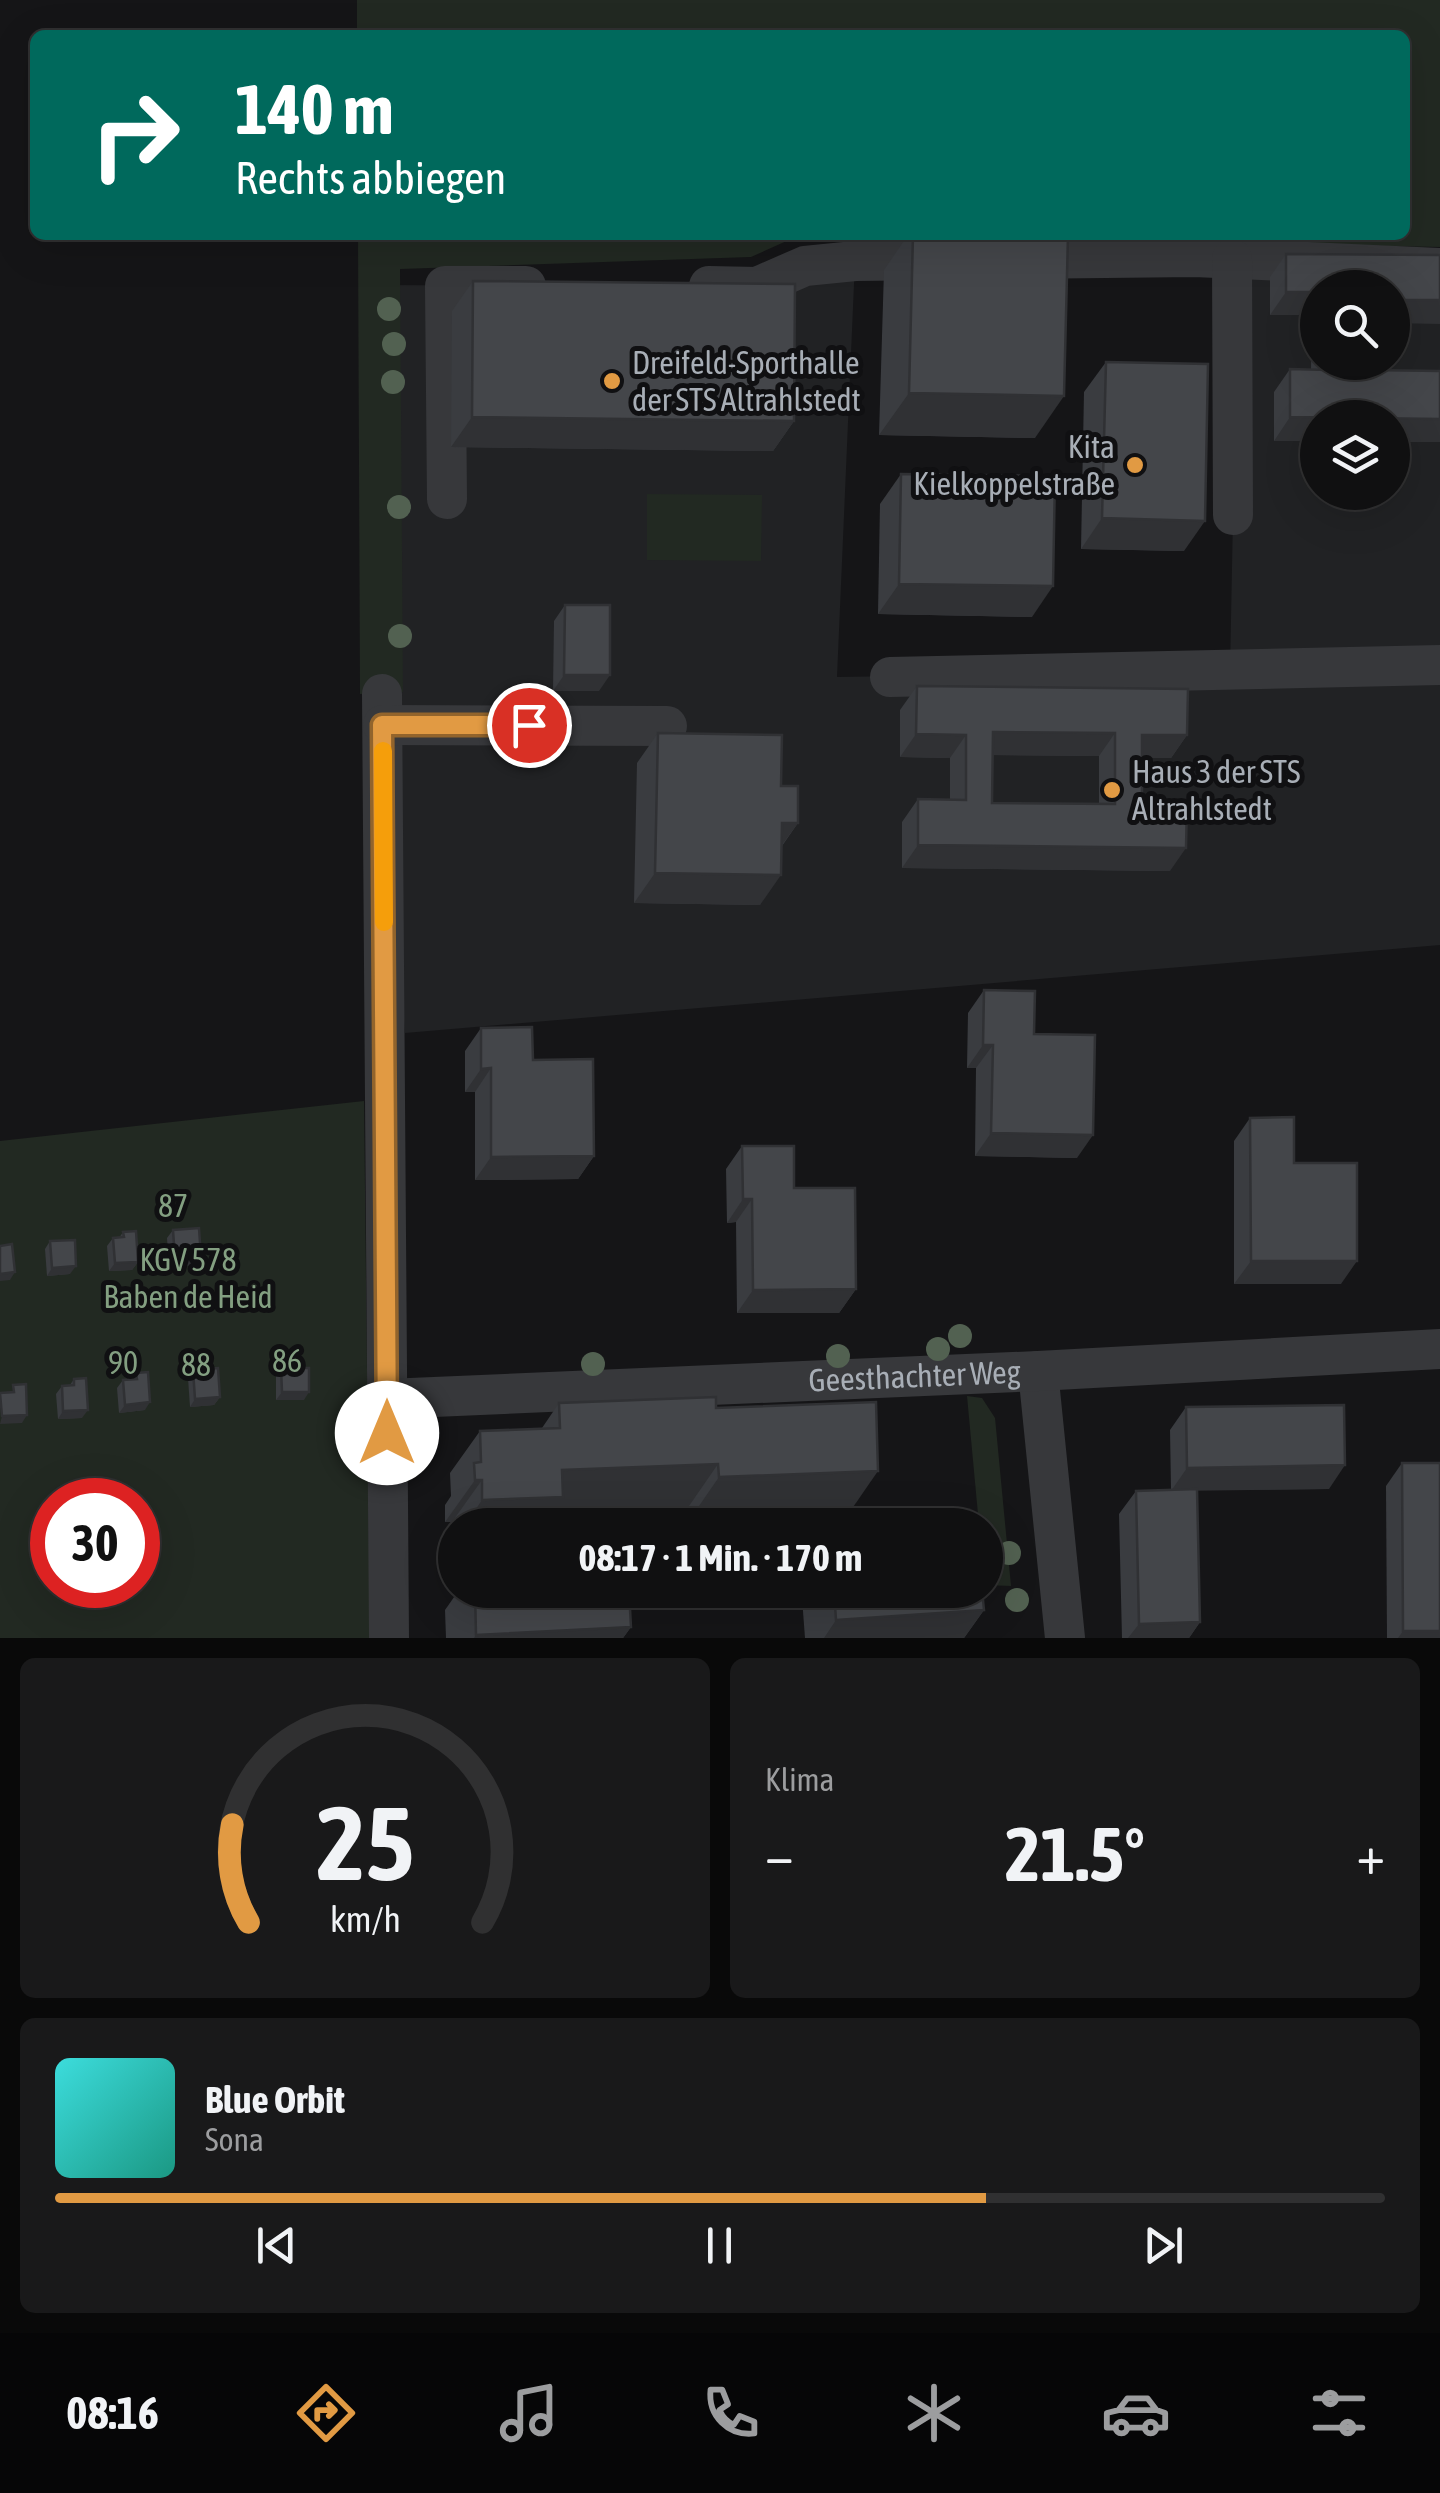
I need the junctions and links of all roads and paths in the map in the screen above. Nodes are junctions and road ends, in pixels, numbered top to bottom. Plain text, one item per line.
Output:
1 (1232, 259) junction
2 (1440, 268) edge
3 (562, 286) edge
4 (679, 286) edge
5 (447, 498) dead end
6 (1233, 515) dead end
7 (1440, 665) edge
8 (890, 677) dead end
9 (667, 726) dead end
10 (1440, 1349) edge
11 (1038, 1371) junction
12 (387, 1399) junction
13 (389, 1638) edge
14 (1064, 1638) edge

1 - 2 street
1 - 4 street
1 - 6 street
3 - 5 street
7 - 8 street
9 - 12 street
10 - 11 street, Geesthachter Weg
11 - 12 street, Geesthachter Weg
11 - 14 street
12 - 13 street

